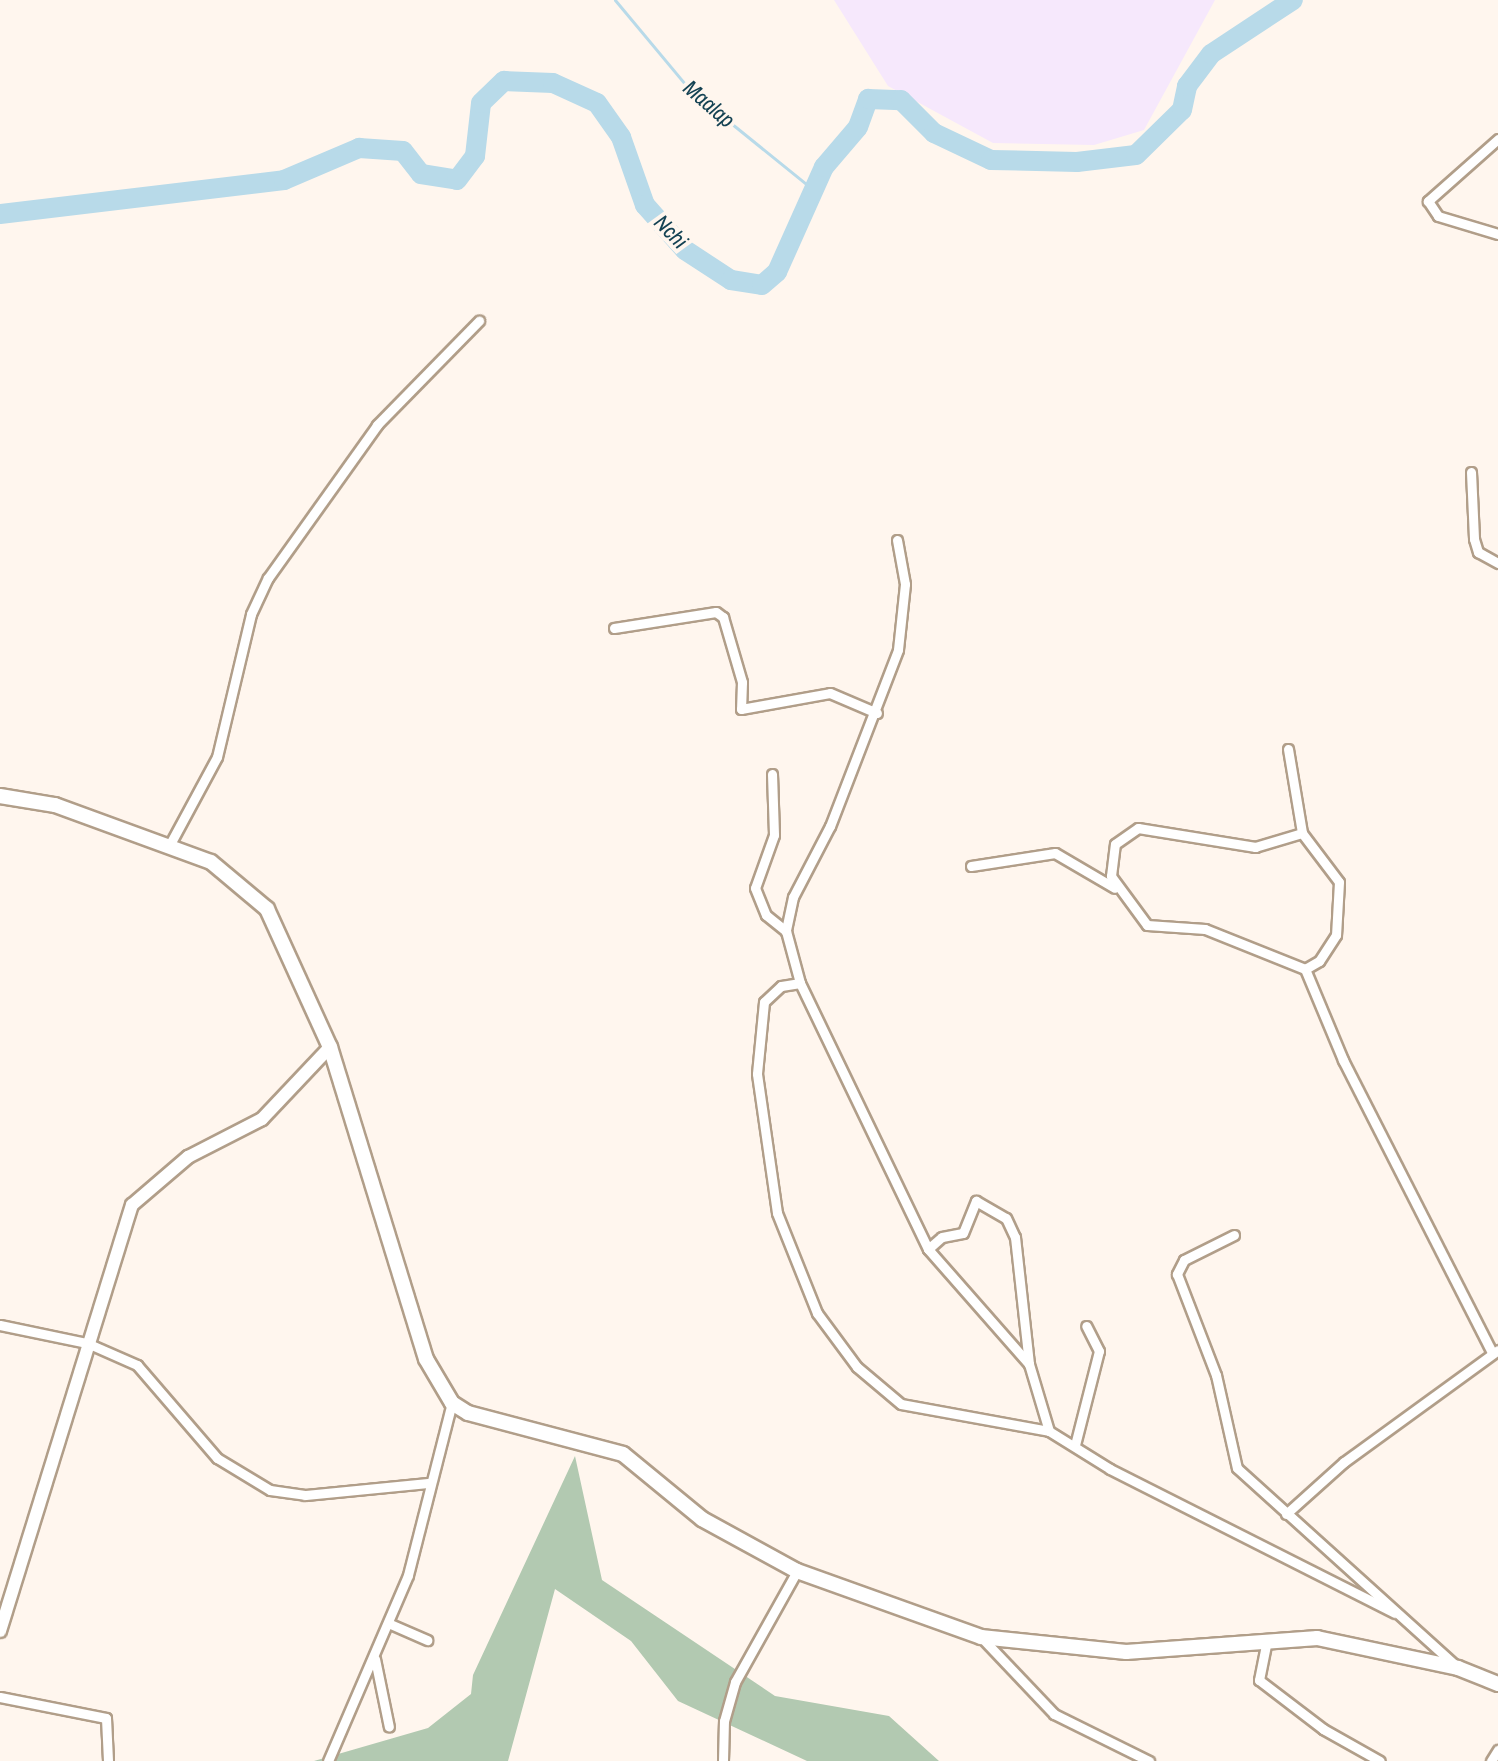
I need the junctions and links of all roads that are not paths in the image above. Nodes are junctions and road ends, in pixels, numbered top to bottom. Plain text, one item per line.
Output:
1 (1498, 139) edge
2 (1498, 234) edge
3 (479, 321) dead end
4 (1471, 472) dead end
5 (897, 540) dead end
6 (1498, 563) edge
7 (614, 628) dead end
8 (877, 713) junction
9 (1288, 749) dead end
10 (772, 774) dead end
11 (0, 796) edge
12 (1302, 833) junction
13 (169, 846) junction
14 (971, 866) dead end
15 (1115, 888) junction
16 (786, 931) junction
17 (1305, 969) junction
18 (800, 983) junction
19 (330, 1047) junction
20 (1234, 1235) dead end
21 (928, 1249) junction
22 (0, 1325) edge
23 (1086, 1326) dead end
24 (87, 1343) junction
25 (1495, 1351) edge
26 (1029, 1364) junction
27 (452, 1403) junction
28 (1049, 1431) junction
29 (1075, 1445) junction
30 (428, 1483) junction
31 (1286, 1514) junction
32 (797, 1571) junction
33 (1395, 1613) junction
34 (388, 1623) junction
35 (0, 1631) edge
36 (981, 1637) junction
37 (1268, 1637) junction
38 (427, 1640) dead end
39 (375, 1651) junction
40 (1458, 1668) junction
41 (1498, 1684) edge
42 (0, 1697) edge
43 (389, 1727) dead end
44 (1498, 1750) edge
45 (108, 1761) edge
46 (328, 1761) edge
47 (723, 1761) edge
48 (1149, 1761) edge
49 (1380, 1761) edge
50 (1491, 1761) edge

1 - 2 street
3 - 13 street
4 - 6 street
5 - 8 street
7 - 8 street
8 - 16 street
9 - 12 street
10 - 16 street
11 - 13 main road
12 - 15 street
12 - 17 street
13 - 19 main road
14 - 15 street
15 - 17 street
16 - 18 street
17 - 25 street
18 - 21 street
18 - 28 street
19 - 24 street
19 - 27 main road
20 - 31 street
21 - 26 street
21 - 26 street
22 - 24 street
23 - 29 street
24 - 30 street
24 - 35 street
25 - 31 street
26 - 28 street
27 - 30 street
27 - 32 main road
28 - 29 street
29 - 33 street
30 - 34 street
31 - 33 street
32 - 36 main road
32 - 47 street
33 - 40 street
34 - 38 street
34 - 39 street
36 - 37 main road
36 - 48 street
37 - 40 main road
37 - 49 street
39 - 43 street
39 - 46 street
40 - 41 main road
42 - 45 street
44 - 50 street

